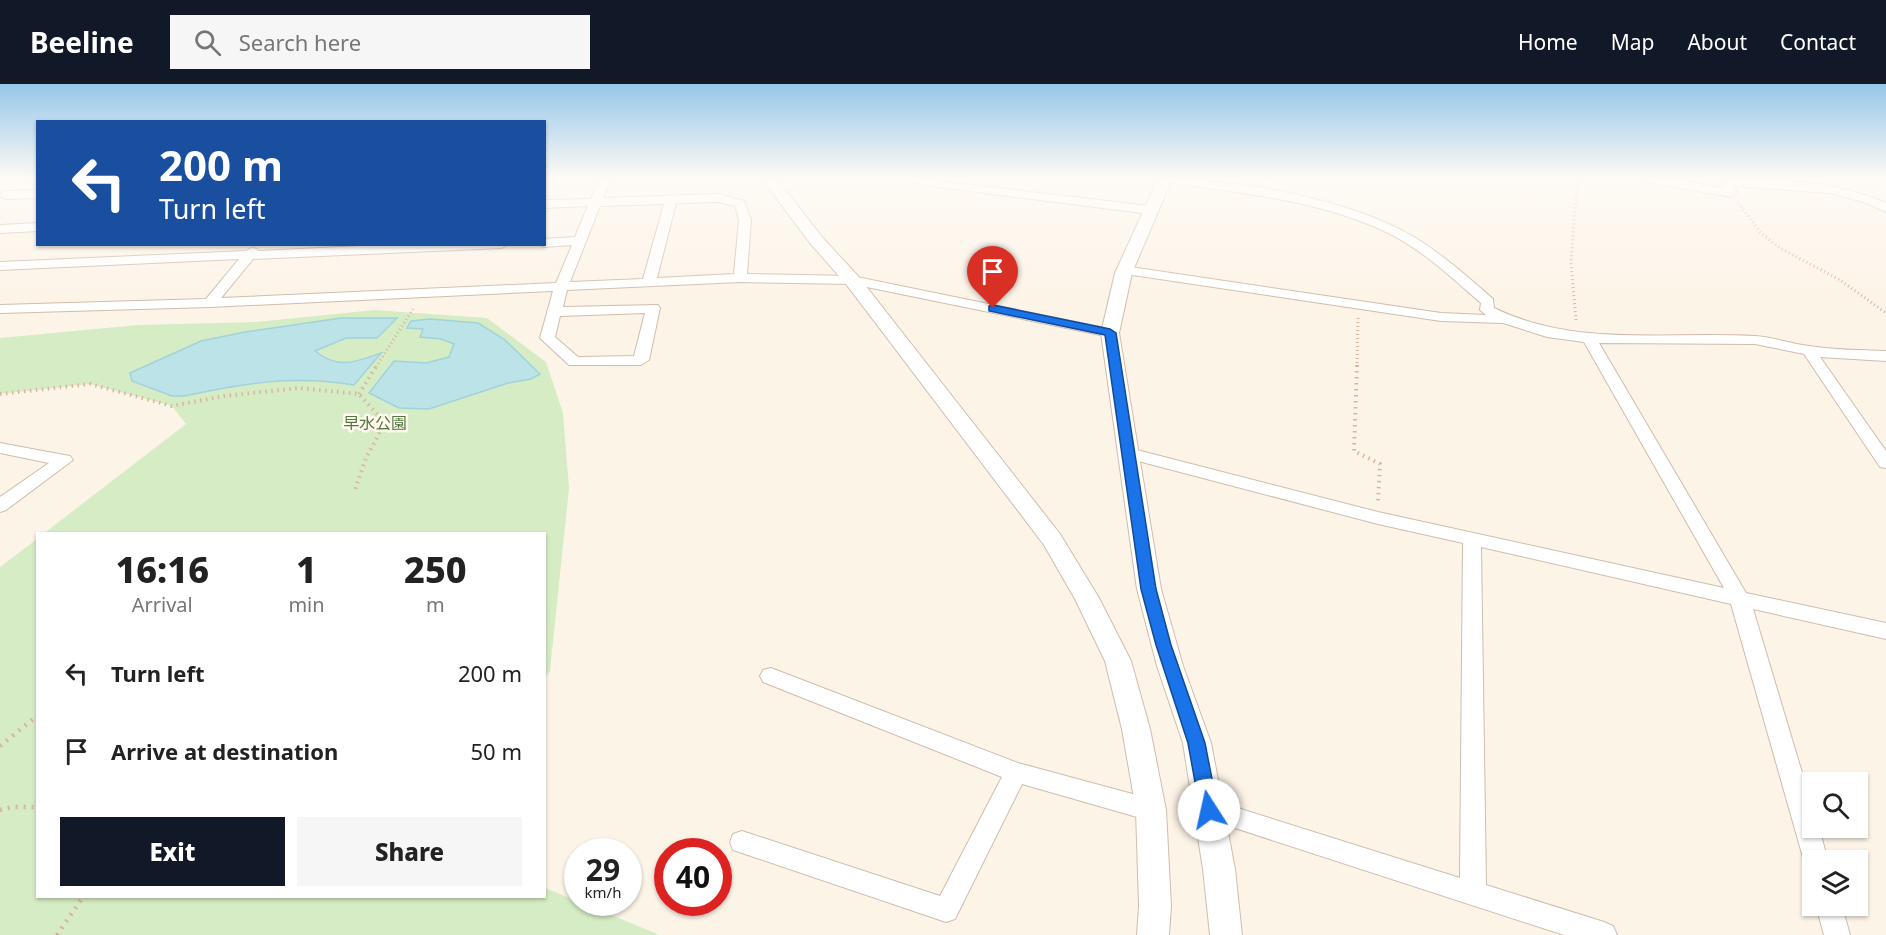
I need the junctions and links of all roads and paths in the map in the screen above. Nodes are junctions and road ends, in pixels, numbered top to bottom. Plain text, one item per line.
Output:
1 (590, 219) edge
2 (666, 219) edge
3 (745, 219) edge
4 (800, 219) edge
5 (1146, 219) edge
6 (1363, 219) edge
7 (1574, 219) edge
8 (1751, 219) edge
9 (36, 227) edge
10 (0, 229) edge
11 (581, 241) junction
12 (546, 243) edge
13 (419, 246) edge
14 (254, 250) edge
15 (0, 266) edge
16 (1124, 270) junction
17 (740, 278) junction
18 (852, 280) junction
19 (649, 281) junction
20 (562, 285) junction
21 (210, 303) junction
22 (1358, 304) junction
23 (0, 309) edge
24 (410, 311) dead end
25 (555, 312) junction
26 (1886, 313) edge
27 (1503, 320) junction
28 (1110, 333) junction
29 (1583, 338) junction
30 (1809, 351) junction
31 (1886, 356) edge
32 (0, 394) edge
33 (359, 394) junction
34 (0, 448) edge
35 (1129, 453) junction
36 (1886, 464) edge
37 (355, 490) dead end
38 (0, 506) edge
39 (1378, 518) junction
40 (1472, 539) junction
41 (1740, 599) junction
42 (1886, 632) edge
43 (771, 676) dead end
44 (36, 717) edge
45 (0, 746) edge
46 (1016, 772) junction
47 (36, 807) edge
48 (0, 810) edge
49 (1151, 810) junction
50 (1209, 810) junction
51 (742, 842) dead end
52 (1813, 850) edge
53 (1473, 892) junction
54 (82, 898) edge
55 (1832, 916) edge
56 (57, 935) edge
57 (1153, 935) edge
58 (1226, 935) edge
59 (1604, 935) edge
60 (1837, 935) edge

1 - 11 street
2 - 19 street
3 - 17 street
4 - 18 street
5 - 16 street
6 - 27 street
7 - 29 path
8 - 26 path
9 - 10 street
11 - 12 street
11 - 20 street
13 - 14 street
14 - 15 street
14 - 21 street
16 - 22 street
16 - 28 street
17 - 18 street
17 - 19 street
18 - 28 street
18 - 49 street
19 - 20 street
20 - 21 street
20 - 25 street
21 - 23 street
22 - 27 street
22 - 39 path
24 - 33 path
25 - 25 street
27 - 29 street
28 - 35 street
29 - 30 street
29 - 41 street
30 - 31 street
30 - 36 street
32 - 33 path
33 - 37 path
34 - 38 street
35 - 39 street
35 - 50 street
39 - 40 street
40 - 41 street
40 - 53 street
41 - 42 street
41 - 52 street
43 - 46 street
44 - 45 path
46 - 49 street
46 - 51 street
47 - 48 path
49 - 57 street
50 - 53 street
50 - 58 street
53 - 59 street
54 - 56 path
55 - 60 street

